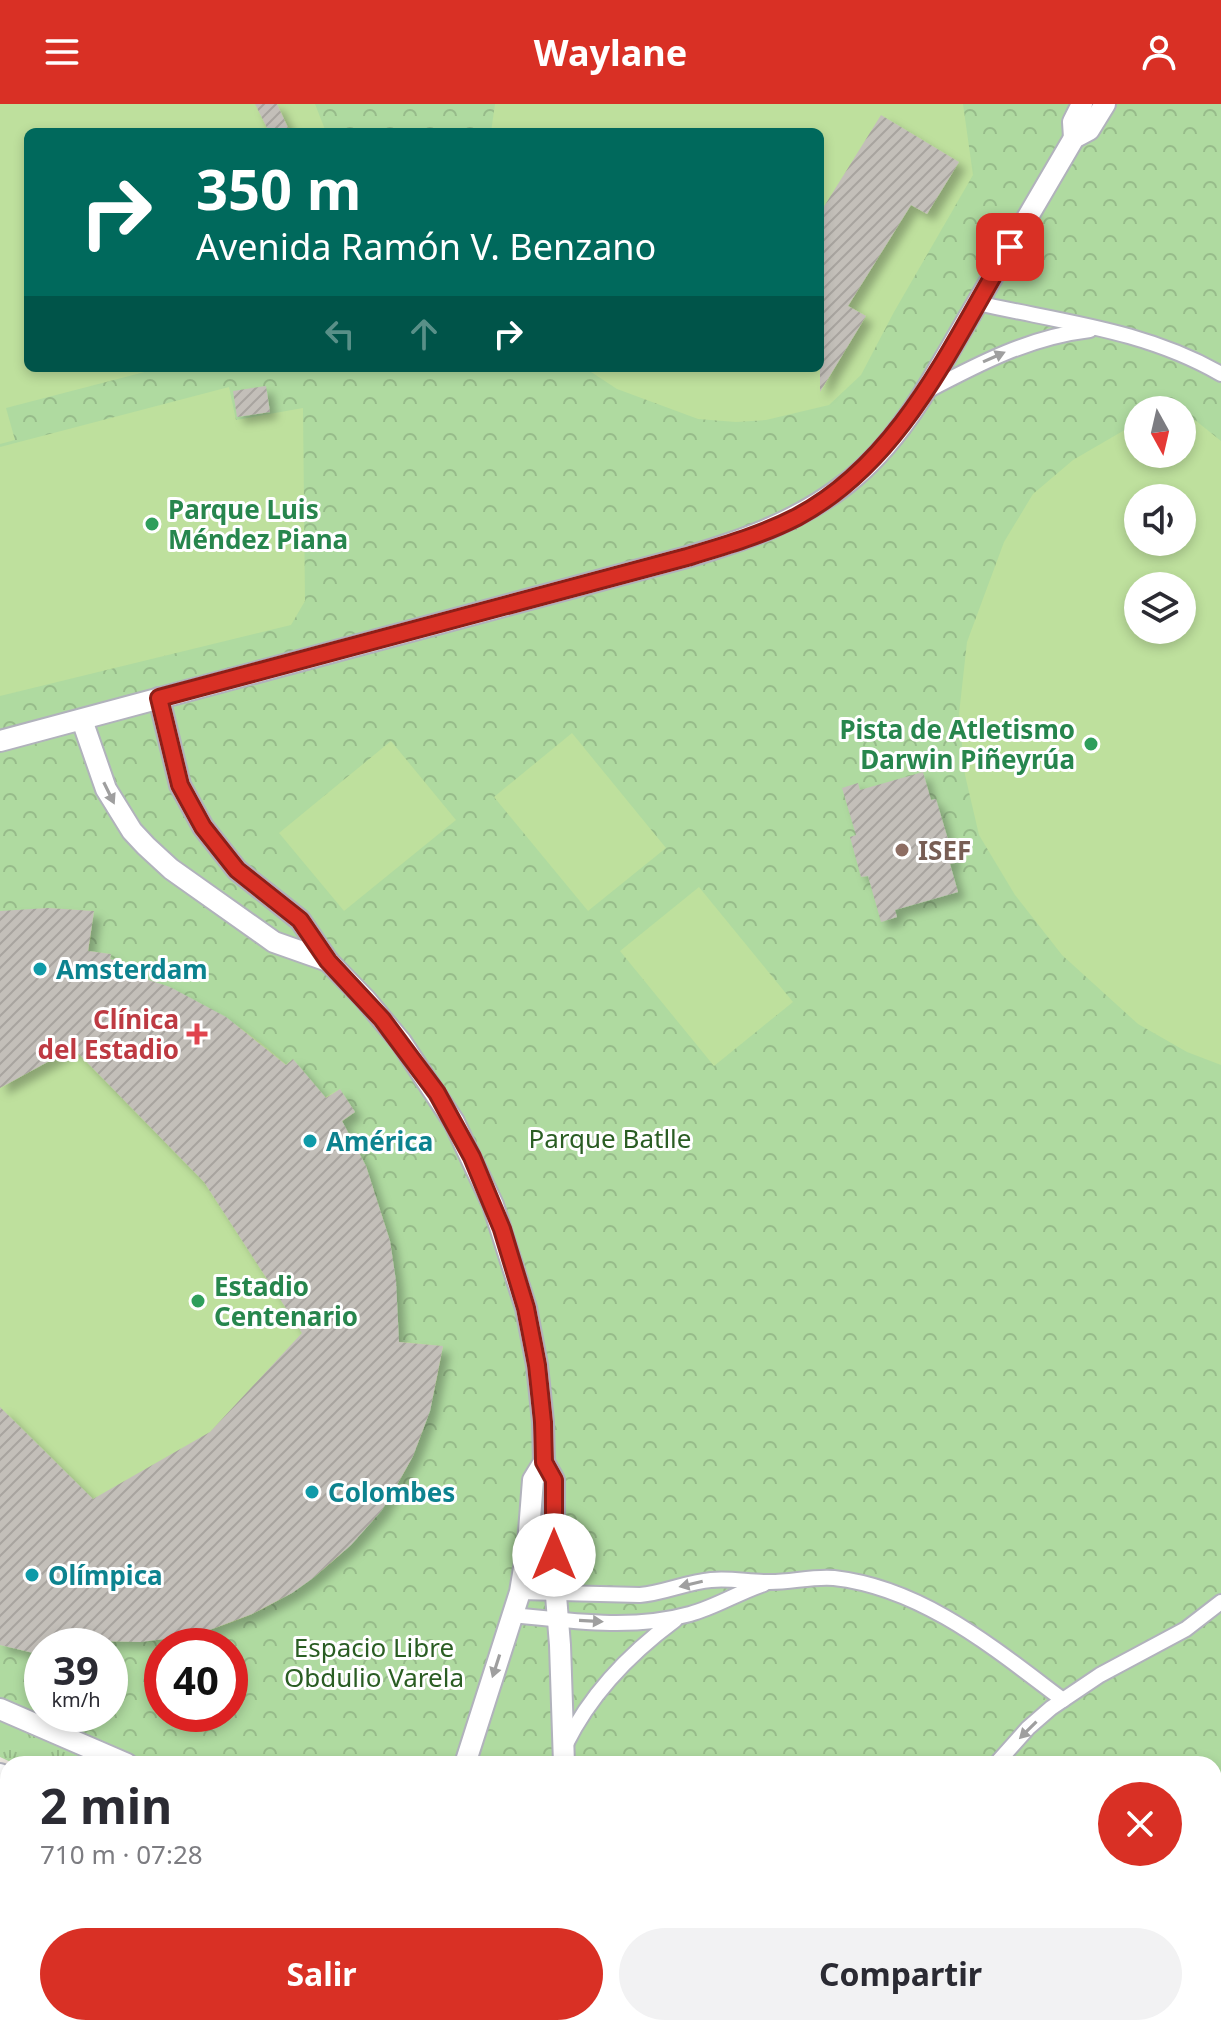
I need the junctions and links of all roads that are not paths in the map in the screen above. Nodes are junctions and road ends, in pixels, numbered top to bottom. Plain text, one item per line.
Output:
1 (1082, 104) edge
2 (1105, 104) edge
3 (1074, 138) junction
4 (977, 303) junction
5 (1106, 328) junction
6 (1221, 374) edge
7 (925, 392) junction
8 (159, 698) junction
9 (82, 720) junction
10 (0, 741) edge
11 (328, 961) junction
12 (544, 1462) junction
13 (768, 1582) junction
14 (520, 1592) junction
15 (555, 1593) junction
16 (1221, 1602) edge
17 (513, 1615) junction
18 (679, 1617) junction
19 (558, 1620) junction
20 (1063, 1700) junction
21 (0, 1709) edge
22 (109, 1756) edge
23 (468, 1756) edge
24 (564, 1756) edge
25 (1003, 1756) edge

1 - 3 street
2 - 3 street
3 - 4 street
4 - 5 street
4 - 7 street
5 - 6 street
7 -> 5 street
7 - 8 street
8 - 9 street
8 - 11 street
9 - 10 street
9 -> 11 street
11 - 12 street
12 - 14 street
12 - 15 street
13 -> 15 street
13 - 18 street
13 - 20 street
14 - 15 street
14 - 17 street
15 - 19 street
16 - 20 street
17 - 19 street
17 -> 23 street
19 -> 18 street
18 - 24 street
19 - 24 street
20 -> 25 street
21 - 22 street

